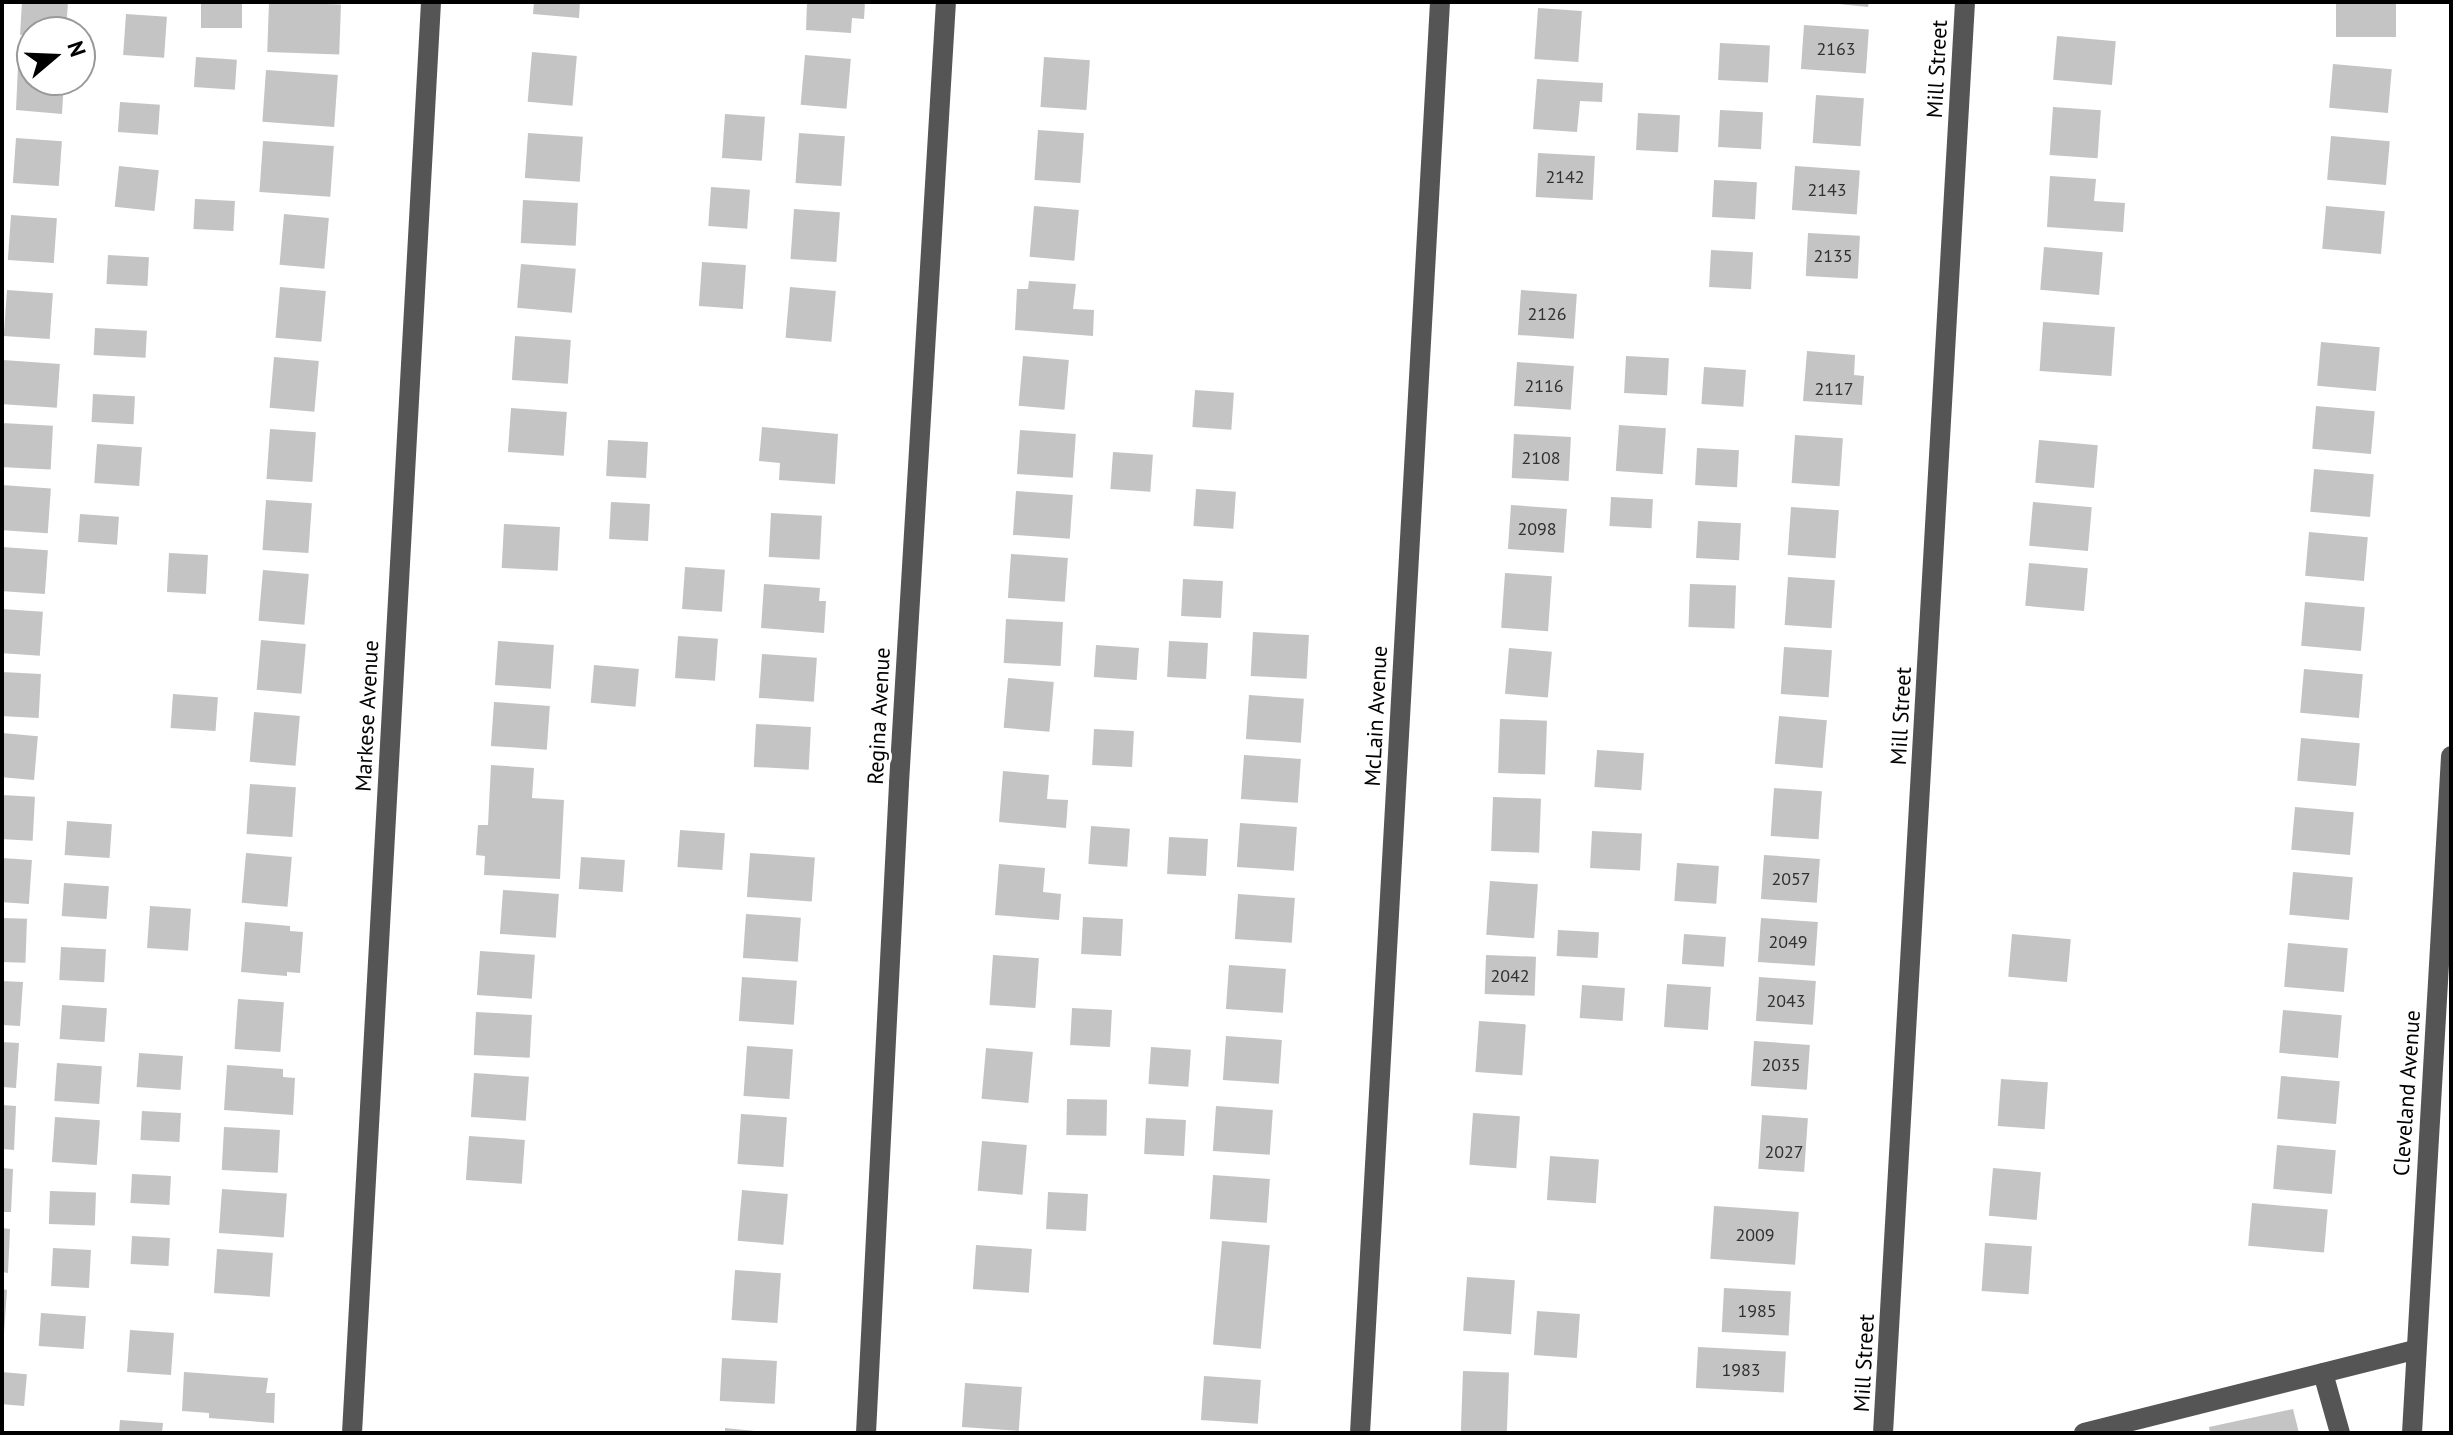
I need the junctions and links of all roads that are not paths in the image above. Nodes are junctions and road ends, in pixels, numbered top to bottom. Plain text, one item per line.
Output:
1 (431, 2) edge
2 (946, 2) edge
3 (1440, 2) edge
4 (1965, 2) edge
5 (2451, 756) edge
6 (2444, 989) edge
7 (2414, 1350) junction
8 (2323, 1373) junction
9 (352, 1433) edge
10 (866, 1433) edge
11 (1360, 1433) edge
12 (1883, 1433) edge
13 (2084, 1433) edge
14 (2340, 1433) edge
15 (2412, 1433) edge

1 - 9 street, Markese Avenue
2 - 10 street, Regina Avenue
3 - 11 street, McLain Avenue
4 - 12 street, Mill Street
5 - 6 street, Cleveland Avenue
6 - 7 street, Cleveland Avenue
7 - 8 street
7 - 15 street, Cleveland Avenue
8 - 13 street
8 - 14 street

